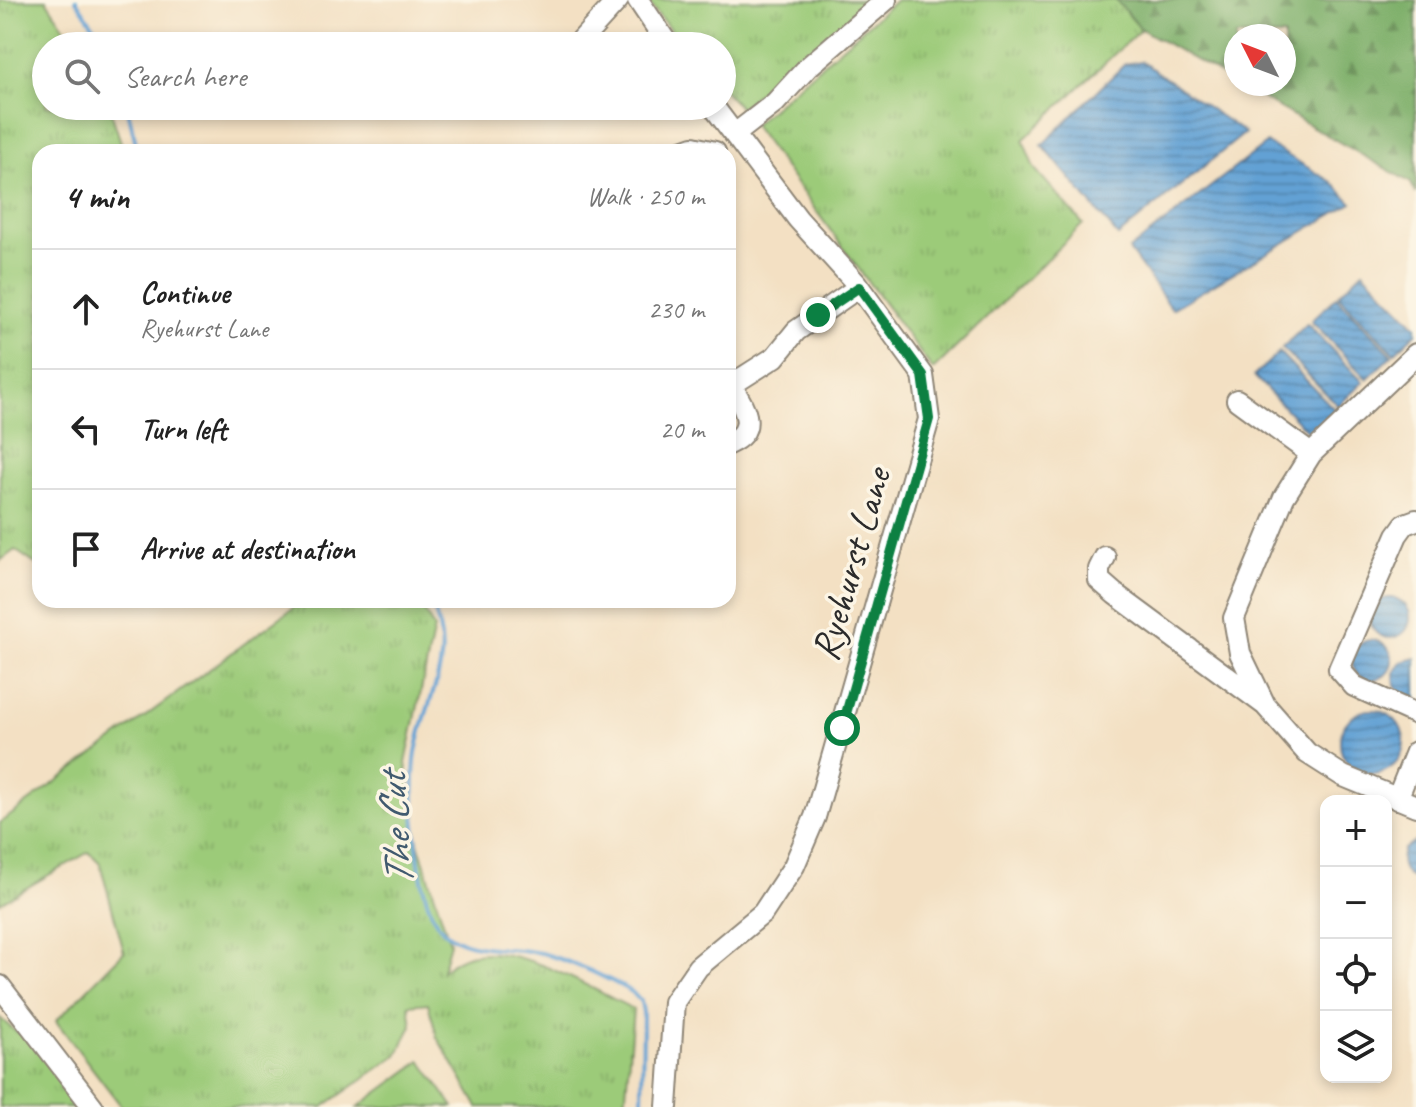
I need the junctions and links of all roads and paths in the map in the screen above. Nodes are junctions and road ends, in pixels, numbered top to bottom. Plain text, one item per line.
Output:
1 (618, 0) edge
2 (638, 0) edge
3 (886, 0) edge
4 (589, 32) edge
5 (660, 32) edge
6 (721, 120) edge
7 (735, 144) edge
8 (736, 146) edge
9 (859, 287) junction
10 (1416, 354) edge
11 (736, 382) edge
12 (736, 396) edge
13 (1237, 400) dead end
14 (736, 439) edge
15 (1311, 454) junction
16 (1416, 520) edge
17 (1105, 557) dead end
18 (1265, 705) junction
19 (1416, 714) edge
20 (1416, 752) edge
21 (1406, 802) edge
22 (0, 986) edge
23 (93, 1107) edge
24 (667, 1107) edge

1 - 4 street
2 - 5 street
3 - 8 street
6 - 7 street, Ryehurst Lane
8 - 9 street, Ryehurst Lane
9 - 11 street
9 - 24 street, Ryehurst Lane
10 - 15 street
12 - 14 street
13 - 15 street
15 - 18 street
16 - 19 street
17 - 18 street
18 - 21 street
20 - 21 street
22 - 23 street

